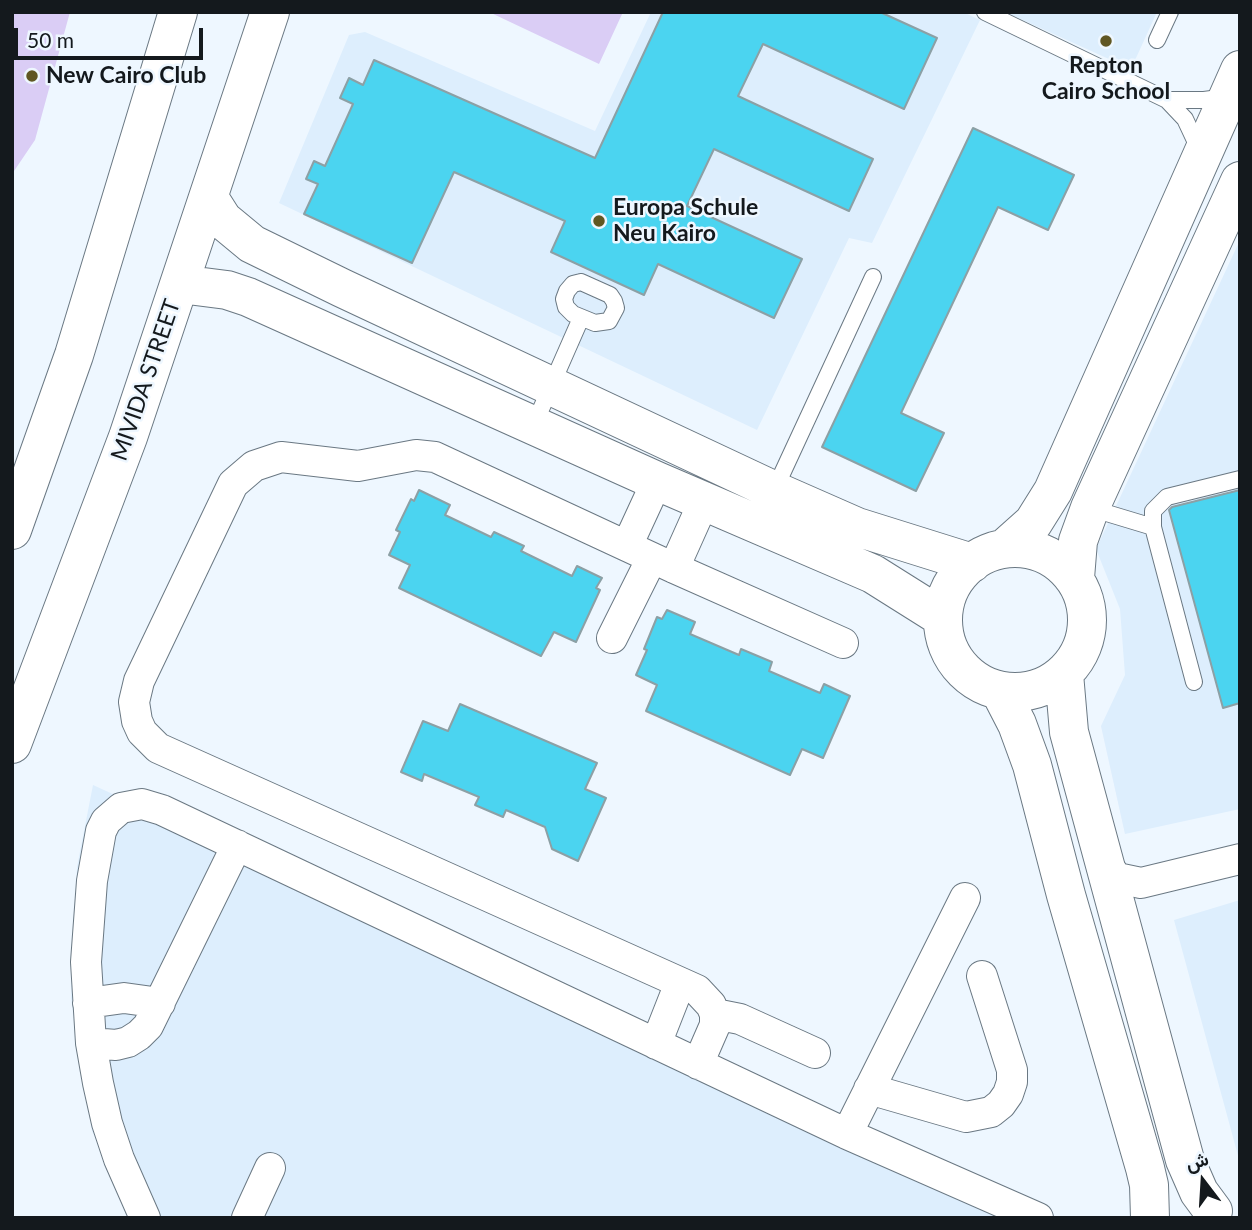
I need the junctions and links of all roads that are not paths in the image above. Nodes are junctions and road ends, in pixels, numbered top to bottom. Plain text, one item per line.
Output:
1 (178, 12) edge
2 (270, 12) edge
3 (985, 12) edge
4 (1170, 12) edge
5 (1157, 40) dead end
6 (1234, 83) edge
7 (1167, 100) junction
8 (1201, 157) junction
9 (1240, 181) edge
10 (209, 198) junction
11 (873, 277) dead end
12 (180, 284) junction
13 (342, 288) junction
14 (581, 318) dead end
15 (424, 327) junction
16 (324, 331) junction
17 (408, 369) junction
18 (550, 387) junction
19 (534, 425) junction
20 (1240, 478) edge
21 (657, 481) junction
22 (704, 501) junction
23 (767, 508) junction
24 (1090, 508) junction
25 (1153, 527) junction
26 (12, 530) edge
27 (988, 555) junction
28 (651, 558) junction
29 (1075, 578) junction
30 (943, 618) junction
31 (612, 638) dead end
32 (843, 643) dead end
33 (1064, 674) junction
34 (1194, 682) dead end
35 (1000, 691) junction
36 (12, 744) edge
37 (237, 845) junction
38 (1240, 859) edge
39 (1107, 872) junction
40 (1066, 895) junction
41 (965, 898) dead end
42 (982, 976) dead end
43 (680, 983) junction
44 (88, 1003) junction
45 (160, 1003) junction
46 (715, 1014) junction
47 (92, 1043) junction
48 (656, 1044) junction
49 (815, 1053) dead end
50 (698, 1064) junction
51 (869, 1088) junction
52 (847, 1134) junction
53 (270, 1168) dead end
54 (1225, 1214) edge
55 (145, 1218) edge
56 (247, 1218) edge
57 (1038, 1218) edge
58 (1150, 1218) edge
59 (1170, 1218) edge

1 - 26 street
2 - 10 street, MIVIDA STREET
3 - 7 lane
4 - 5 lane
6 - 7 lane
6 - 8 street
7 - 8 lane
8 - 27 street
9 - 24 street
10 - 12 street, MIVIDA STREET
10 - 13 street
11 - 23 lane
12 - 16 street
12 - 36 street, MIVIDA STREET
13 - 15 street
13 - 16 street
14 - 18 lane
15 - 17 street
15 - 18 street
16 - 17 street
17 - 19 street
18 - 19 lane
18 - 23 street
19 - 21 street
20 - 25 lane
21 - 22 street
21 - 28 street
22 - 23 street
22 - 28 street
23 - 27 street
23 - 30 street
24 - 25 lane
24 - 29 street
25 - 34 lane
27 - 29 street
27 - 30 street
28 - 31 street
28 - 32 street
28 - 43 street
29 - 33 street
30 - 35 street
33 - 35 street
33 - 39 street
35 - 40 street
37 - 44 street
37 - 45 street
37 - 48 street
38 - 39 street
39 - 40 street
39 - 54 street
40 - 58 street
41 - 51 street
42 - 51 street
43 - 46 street
43 - 48 street
44 - 45 street
44 - 47 street
45 - 47 street
46 - 49 street
46 - 50 street
47 - 55 street
48 - 50 street
50 - 52 street
51 - 52 street
52 - 57 street
53 - 56 street
54 - 59 street

